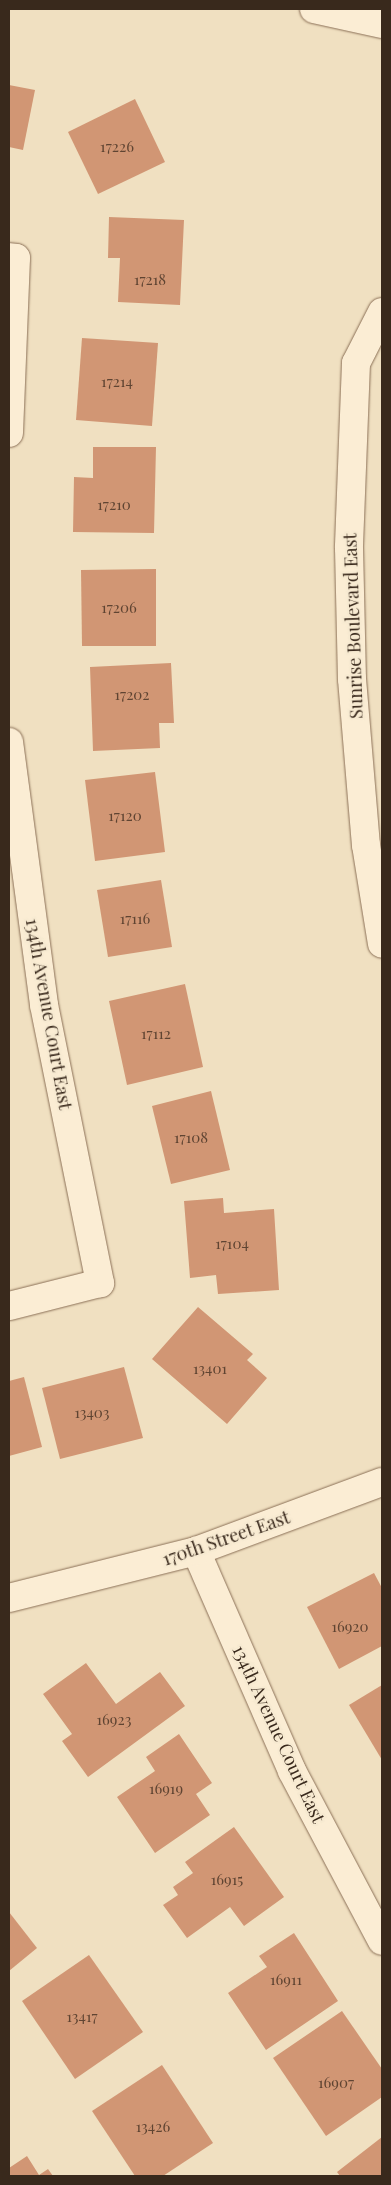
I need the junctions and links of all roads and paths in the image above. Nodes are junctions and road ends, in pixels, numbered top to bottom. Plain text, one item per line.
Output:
1 (314, 9) edge
2 (382, 24) edge
3 (12, 257) edge
4 (382, 312) edge
5 (9, 433) edge
6 (9, 742) edge
7 (382, 944) edge
8 (9, 1306) edge
9 (382, 1482) edge
10 (196, 1551) junction
11 (9, 1598) edge
12 (382, 1941) edge

1 - 2 street
3 - 5 street
4 - 7 street, Sunrise Boulevard East
6 - 8 street, 134th Avenue Court East
9 - 10 street, 170th Street East
10 - 11 street, 170th Street East
10 - 12 street, 134th Avenue Court East

